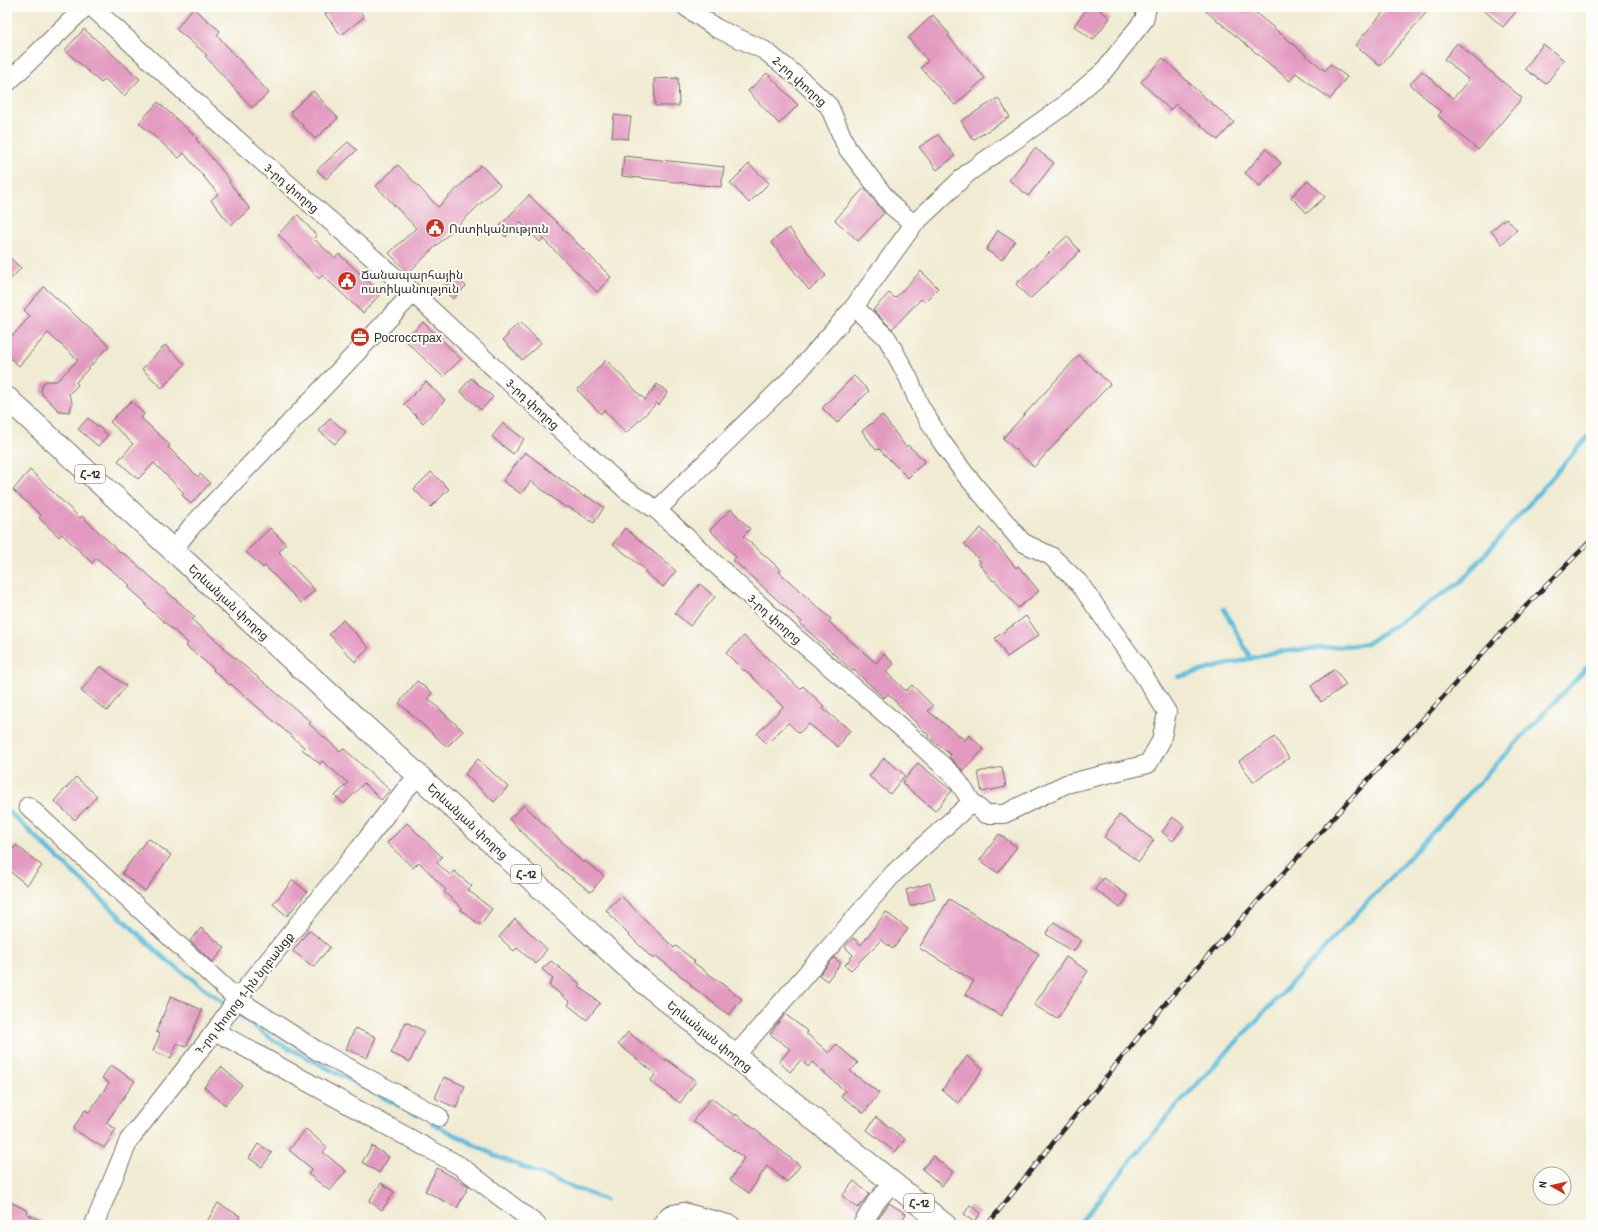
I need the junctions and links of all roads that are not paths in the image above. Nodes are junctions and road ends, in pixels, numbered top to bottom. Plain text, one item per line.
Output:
1 (85, 7) edge
2 (92, 7) edge
3 (686, 7) edge
4 (1147, 7) edge
5 (7, 83) edge
6 (914, 224) junction
7 (413, 293) junction
8 (854, 307) junction
9 (7, 398) edge
10 (656, 510) junction
11 (173, 550) junction
12 (419, 776) junction
13 (972, 802) junction
14 (28, 806) dead end
15 (233, 1005) junction
16 (215, 1031) junction
17 (735, 1056) junction
18 (439, 1117) dead end
19 (893, 1182) junction
20 (94, 1225) edge
21 (537, 1225) edge
22 (661, 1225) edge
23 (731, 1225) edge
24 (862, 1225) edge
25 (945, 1225) edge

1 - 5 street
2 - 7 street, 3-րդ փողոց
3 - 6 street, 2-րդ փողոց
4 - 6 street
6 - 8 street
7 - 10 street, 3-րդ փողոց
7 - 11 street
8 - 10 street
8 - 13 street, 3-րդ փողոց
9 - 11 main road, Երևանյան փողոց / Հ-12
10 - 13 street, 3-րդ փողոց
11 - 12 main road, Երևանյան փողոց / Հ-12
12 - 15 street, 7-րդ փողոց 1-ին նրբանցք
12 - 17 main road, Երևանյան փողոց / Հ-12
13 - 17 street
14 - 15 street
15 - 16 street, 7-րդ փողոց 1-ին նրբանցք
15 - 18 street
16 - 20 street, 7-րդ փողոց 1-ին նրբանցք
16 - 21 street
17 - 19 main road, Երևանյան փողոց / Հ-12
19 - 24 street
19 - 25 main road, Երևանյան փողոց / Հ-12
22 - 23 street

